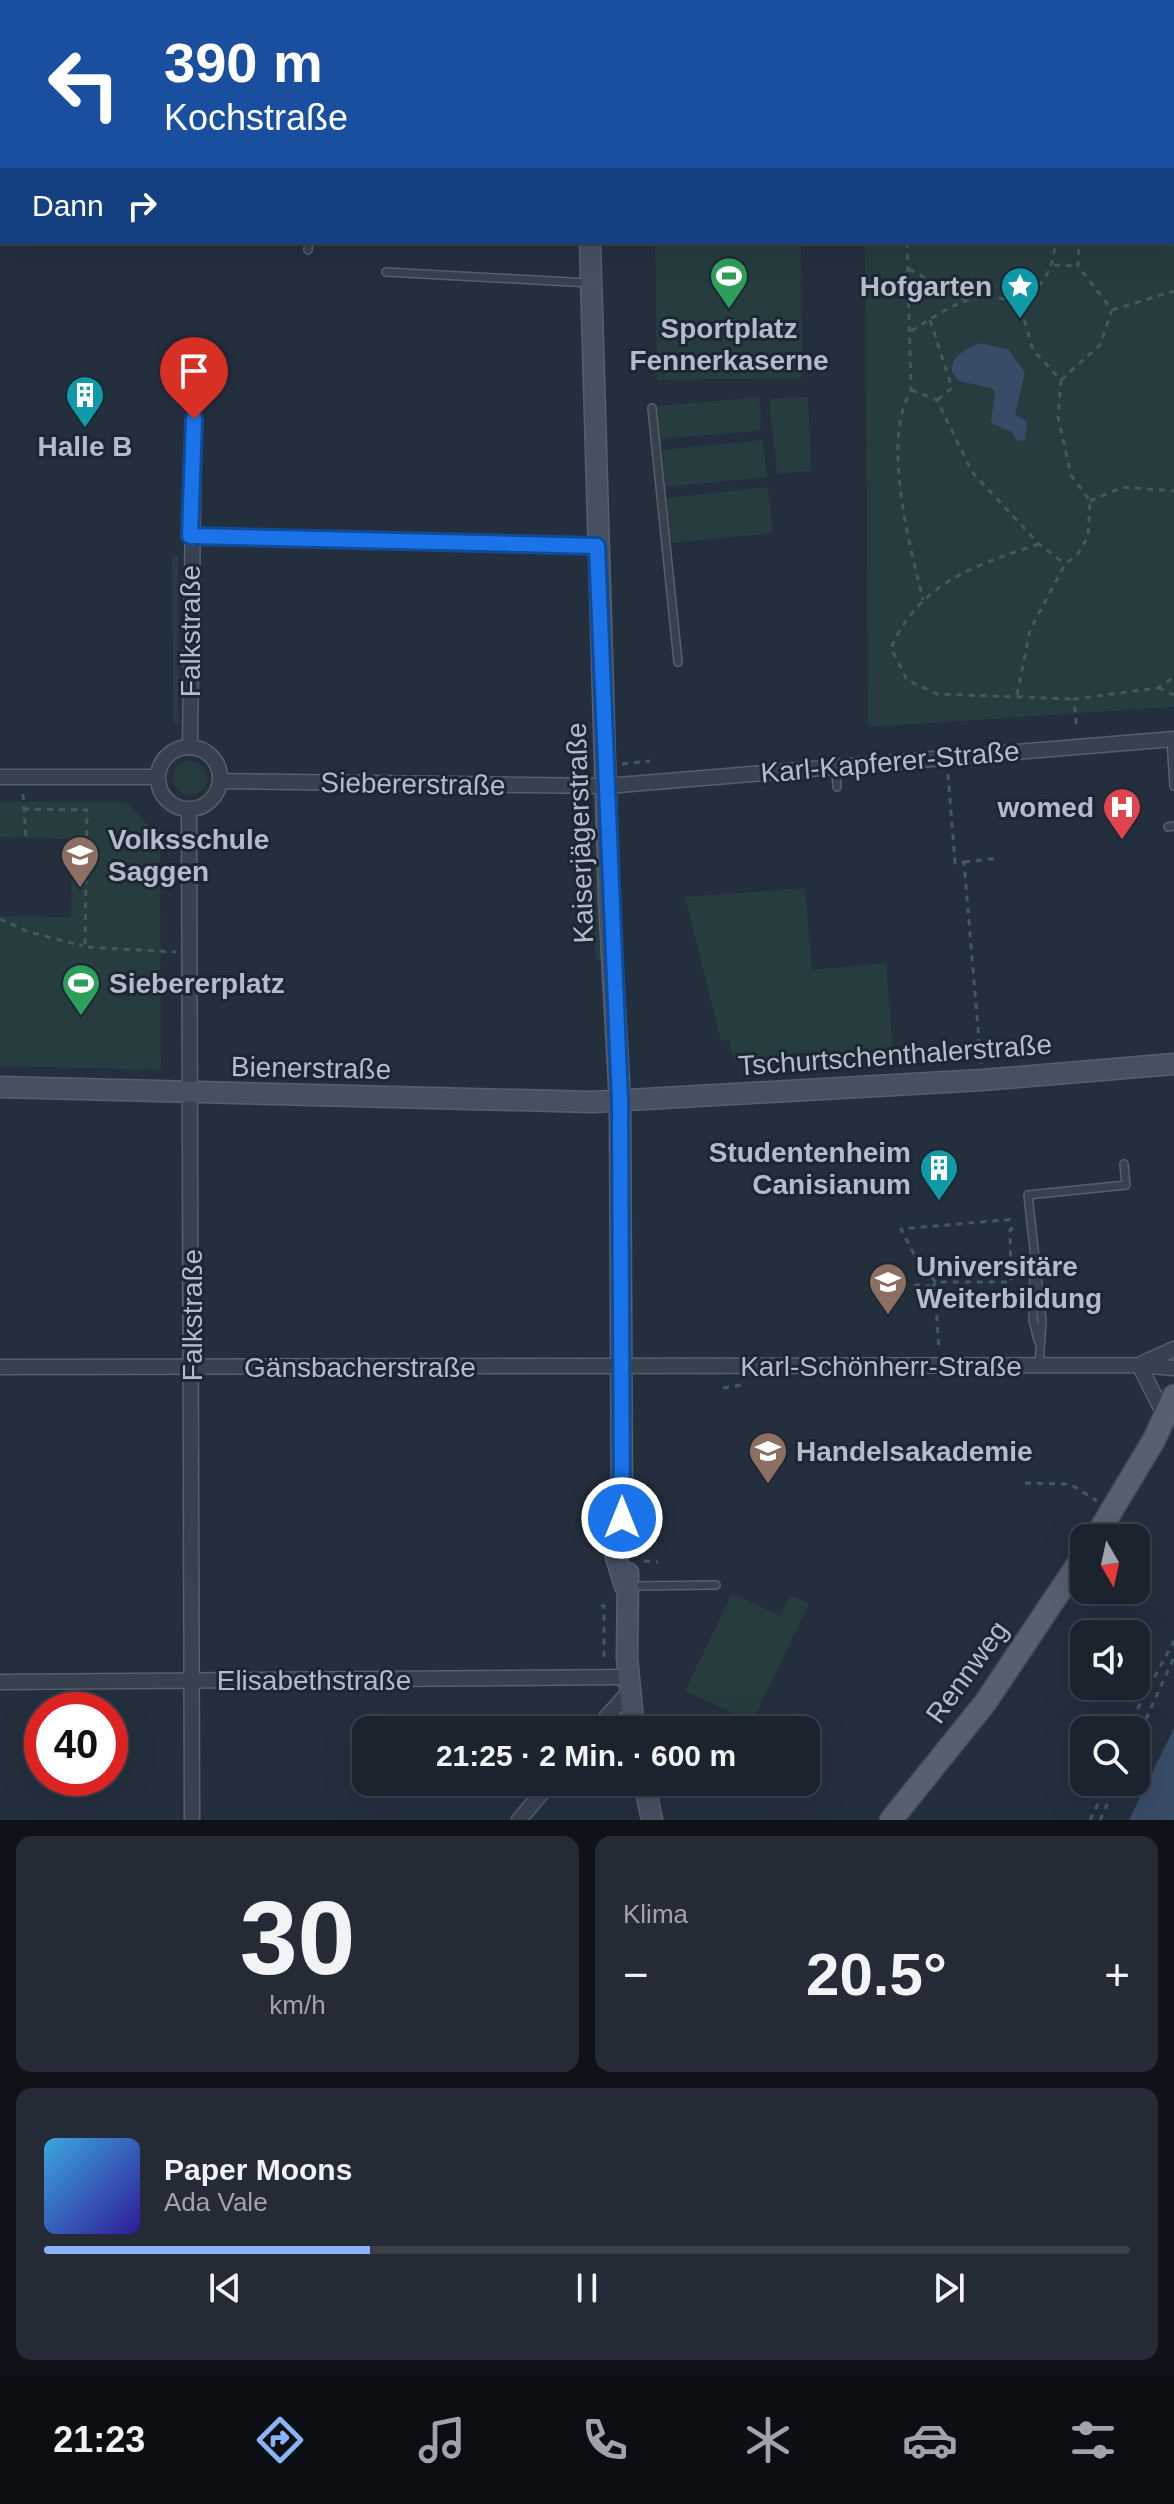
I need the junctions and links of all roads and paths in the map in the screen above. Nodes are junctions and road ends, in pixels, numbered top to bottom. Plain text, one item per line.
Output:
1 (590, 244) edge
2 (907, 244) edge
3 (1055, 244) edge
4 (1079, 244) edge
5 (1054, 265) junction
6 (1078, 266) junction
7 (909, 269) junction
8 (386, 272) dead end
9 (591, 283) junction
10 (1174, 291) edge
11 (965, 300) junction
12 (1020, 305) junction
13 (1112, 310) junction
14 (930, 320) junction
15 (911, 331) junction
16 (1061, 380) junction
17 (911, 390) junction
18 (937, 400) junction
19 (652, 408) dead end
20 (194, 419) dead end
21 (1174, 491) edge
22 (1090, 501) junction
23 (190, 536) junction
24 (1039, 544) junction
25 (597, 546) junction
26 (1065, 564) junction
27 (923, 600) junction
28 (678, 662) dead end
29 (1174, 677) edge
30 (1158, 688) junction
31 (1017, 695) junction
32 (1174, 695) edge
33 (1074, 699) junction
34 (1076, 724) dead end
35 (1172, 739) edge
36 (190, 747) junction
37 (650, 761) dead end
38 (836, 766) junction
39 (606, 776) junction
40 (0, 777) edge
41 (23, 777) junction
42 (158, 777) junction
43 (220, 781) junction
44 (949, 782) dead end
45 (1174, 786) edge
46 (837, 787) dead end
47 (23, 809) junction
48 (189, 809) junction
49 (26, 838) dead end
50 (1000, 858) dead end
51 (964, 862) junction
52 (0, 919) edge
53 (85, 947) junction
54 (190, 952) junction
55 (981, 1058) dead end
56 (1174, 1064) edge
57 (0, 1087) edge
58 (192, 1093) junction
59 (620, 1101) junction
60 (1124, 1164) dead end
61 (1015, 1219) dead end
62 (1016, 1225) dead end
63 (936, 1282) junction
64 (890, 1285) dead end
65 (932, 1288) junction
66 (1174, 1349) edge
67 (1039, 1365) junction
68 (1139, 1365) junction
69 (939, 1366) junction
70 (0, 1367) edge
71 (193, 1367) junction
72 (623, 1368) junction
73 (1174, 1368) edge
74 (741, 1385) dead end
75 (723, 1388) dead end
76 (1171, 1410) edge
77 (1025, 1483) dead end
78 (1096, 1501) dead end
79 (1103, 1524) edge
80 (644, 1561) dead end
81 (658, 1562) dead end
82 (1070, 1576) edge
83 (716, 1585) dead end
84 (625, 1586) junction
85 (601, 1605) dead end
86 (1174, 1641) edge
87 (1174, 1657) edge
88 (610, 1659) dead end
89 (191, 1681) junction
90 (0, 1682) edge
91 (629, 1685) junction
92 (606, 1716) edge
93 (632, 1716) edge
94 (1134, 1716) edge
95 (1147, 1716) edge
96 (539, 1796) edge
97 (647, 1796) edge
98 (1102, 1796) edge
99 (1111, 1796) edge
100 (192, 1820) edge
101 (519, 1820) edge
102 (652, 1820) edge
103 (891, 1820) edge
104 (1090, 1820) edge
105 (1100, 1820) edge

1 - 9 street, Kaiserjägerstraße
2 - 7 path
3 - 5 path
4 - 6 path
5 - 6 path
5 - 12 path
6 - 13 path
7 - 11 path
7 - 15 path
8 - 9 lane
9 - 25 street, Kaiserjägerstraße
10 - 13 path
11 - 12 path
11 - 14 path
12 - 16 path
13 - 16 path
14 - 15 path
14 - 18 path
15 - 17 path
16 - 22 path
17 - 18 path
17 - 27 path
18 - 24 path
19 - 28 lane
20 - 23 street, Falkstraße
21 - 22 path
22 - 26 path
23 - 25 street
23 - 36 street, Falkstraße
24 - 26 path
24 - 27 path
25 - 39 street, Kaiserjägerstraße
26 - 31 path
27 - 31 path
29 - 30 path
30 - 32 path
30 - 33 path
31 - 33 path
33 - 34 path
35 - 38 street, Karl-Kapferer-Straße
35 - 45 lane
36 - 42 street
36 - 43 street
37 - 39 path
38 - 39 street, Karl-Kapferer-Straße
38 - 46 lane
39 - 43 street, Siebererstraße
39 - 59 street, Kaiserjägerstraße
40 - 41 street
41 - 42 street
41 - 47 path
42 - 48 street
43 - 48 street
44 - 51 path
47 - 49 path
47 - 53 path
48 - 54 street, Falkstraße
50 - 51 path
51 - 55 path
52 - 53 path
53 - 54 path
54 - 58 street, Falkstraße
56 - 59 street, Tschurtschenthalerstraße
57 - 58 street, Bienerstraße
58 - 59 street, Bienerstraße
58 - 71 street, Falkstraße
59 - 72 street, Kaiserjägerstraße
60 - 67 lane
61 - 63 path
62 - 63 path
63 - 65 path
64 - 65 path
65 - 69 path
66 - 68 street, Karl-Schönherr-Straße
67 - 68 street, Karl-Schönherr-Straße
67 - 69 street, Karl-Schönherr-Straße
68 - 73 street, Karl-Schönherr-Straße
68 - 76 street
69 - 72 street, Karl-Schönherr-Straße
70 - 71 street, Gänsbacherstraße
71 - 72 street, Gänsbacherstraße
71 - 89 street, Falkstraße
72 - 84 street, Kaiserjägerstraße
74 - 75 path
76 - 79 main road
77 - 78 path
80 - 81 path
82 - 103 main road, Rennweg
83 - 84 lane
84 - 91 street, Kaiserjägerstraße
85 - 88 path
86 - 94 path
87 - 95 path
89 - 90 street, Elisabethstraße
89 - 91 street, Elisabethstraße
89 - 100 street, Falkstraße
91 - 92 street
91 - 93 street, Kaiserjägerstraße
96 - 101 street
97 - 102 street
98 - 104 path
99 - 105 path

